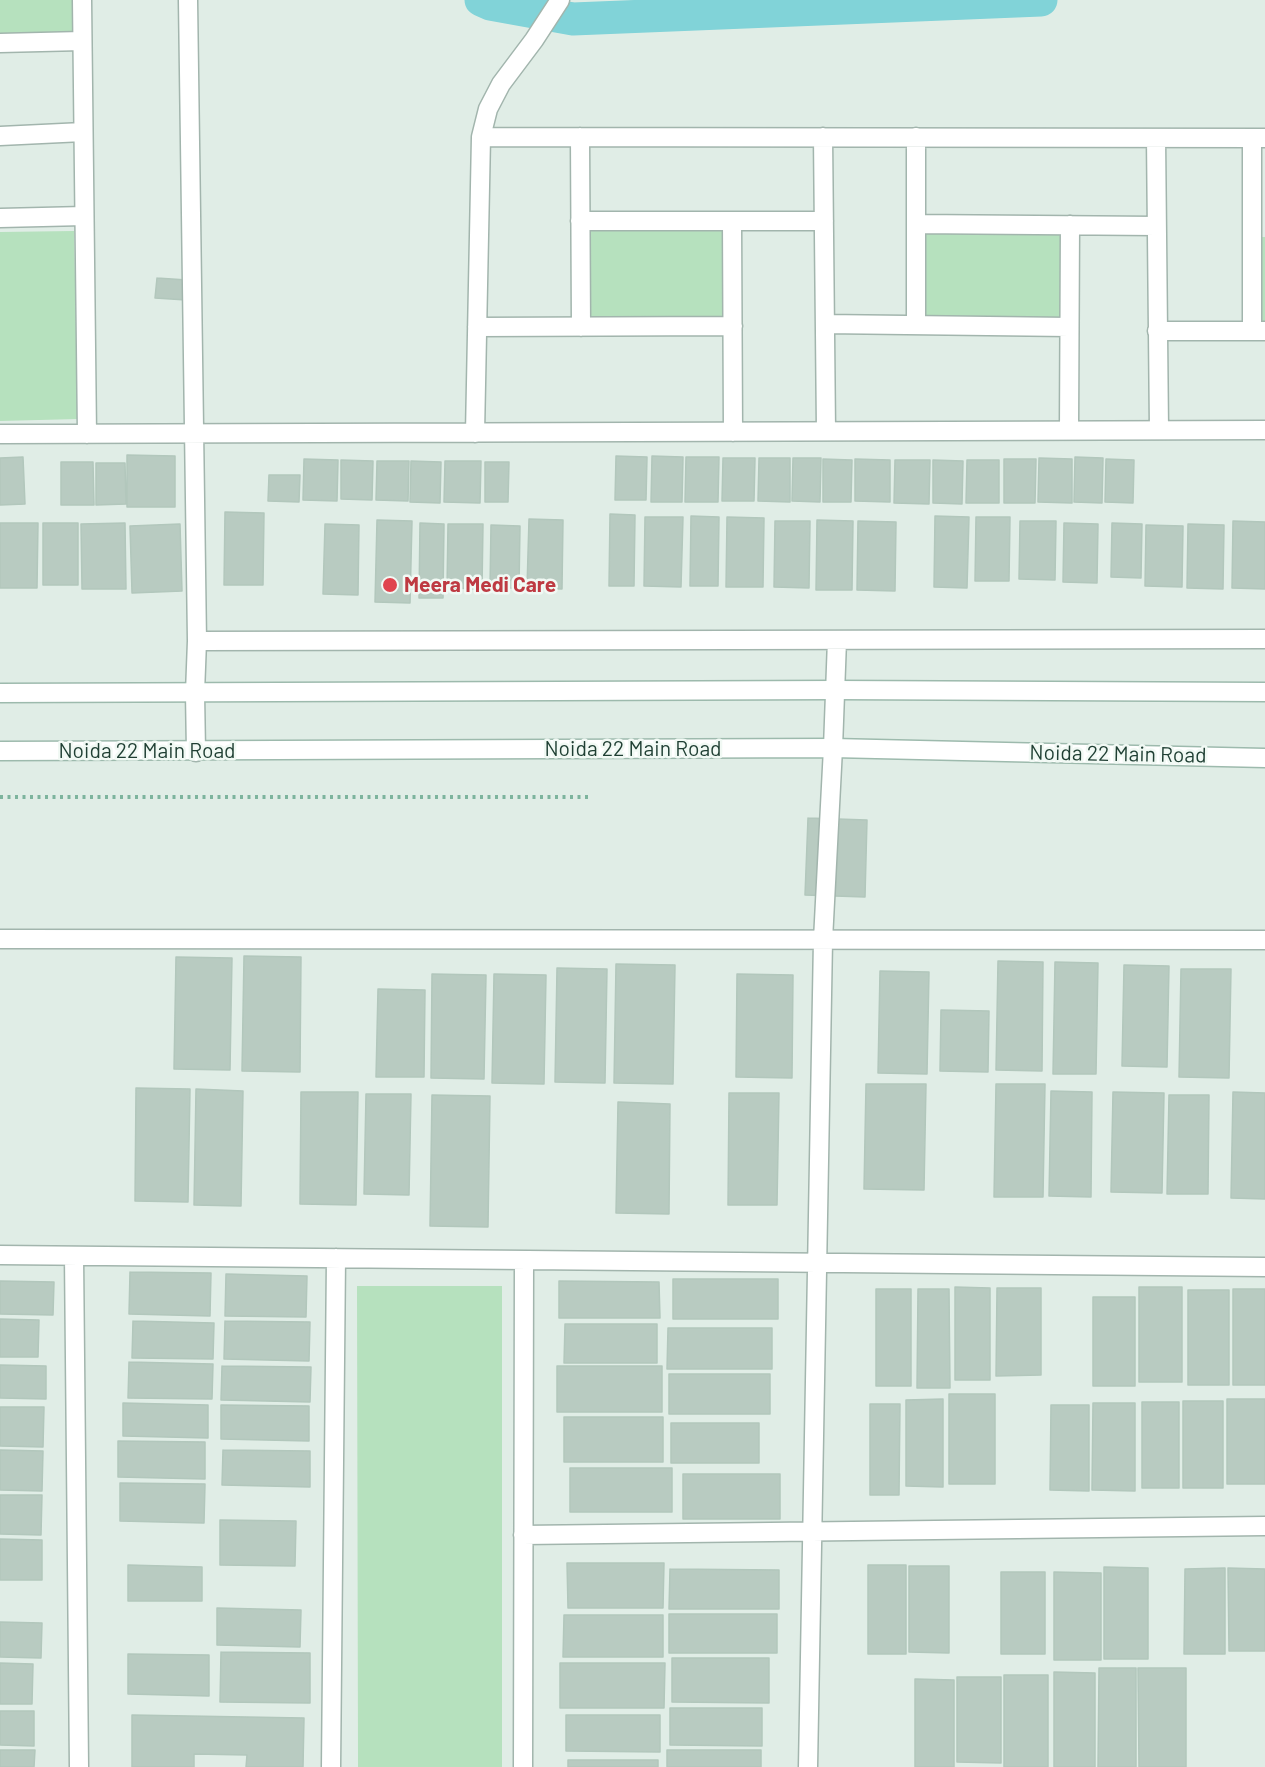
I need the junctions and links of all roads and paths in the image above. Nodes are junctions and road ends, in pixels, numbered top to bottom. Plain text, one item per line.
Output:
1 (82, 0) edge
2 (188, 0) edge
3 (560, 0) edge
4 (82, 40) junction
5 (0, 43) edge
6 (83, 132) junction
7 (0, 136) edge
8 (481, 137) junction
9 (580, 137) junction
10 (823, 137) junction
11 (916, 137) junction
12 (1156, 138) junction
13 (1258, 138) edge
14 (84, 216) junction
15 (0, 218) edge
16 (580, 221) junction
17 (732, 221) junction
18 (824, 221) junction
19 (916, 224) junction
20 (1070, 225) junction
21 (1156, 226) junction
22 (1258, 230) edge
23 (825, 324) junction
24 (916, 325) junction
25 (733, 326) junction
26 (477, 327) junction
27 (580, 327) junction
28 (1069, 327) junction
29 (1157, 331) junction
30 (1258, 331) edge
31 (1069, 430) junction
32 (1159, 430) junction
33 (1265, 430) edge
34 (826, 431) junction
35 (733, 432) junction
36 (475, 433) junction
37 (0, 434) edge
38 (87, 434) junction
39 (194, 434) junction
40 (1265, 639) edge
41 (837, 640) junction
42 (197, 641) junction
43 (836, 690) junction
44 (1265, 692) edge
45 (0, 693) edge
46 (195, 693) junction
47 (833, 748) junction
48 (0, 751) edge
49 (196, 752) junction
50 (1265, 758) edge
51 (0, 797) edge
52 (589, 797) dead end
53 (0, 939) edge
54 (823, 940) junction
55 (1265, 940) edge
56 (0, 1255) edge
57 (74, 1256) junction
58 (336, 1258) junction
59 (524, 1260) junction
60 (817, 1262) junction
61 (1265, 1267) edge
62 (1265, 1526) edge
63 (812, 1532) junction
64 (523, 1535) junction
65 (79, 1767) edge
66 (331, 1767) edge
67 (523, 1767) edge
68 (808, 1767) edge

1 - 4 street
2 - 39 street
3 - 8 street
4 - 5 street
4 - 6 street
6 - 7 street
6 - 14 street
8 - 9 street
8 - 26 street
9 - 10 street
9 - 16 street
10 - 11 street
10 - 18 street
11 - 12 street
11 - 19 street
12 - 13 street
12 - 21 street
13 - 22 street
14 - 15 street
14 - 38 street
16 - 17 street
16 - 27 street
17 - 18 street
17 - 25 street
18 - 23 street
19 - 20 street
19 - 24 street
20 - 21 street
20 - 28 street
21 - 29 street
22 - 30 street
23 - 24 street
23 - 34 street
24 - 28 street
25 - 27 street
25 - 35 street
26 - 27 street
26 - 36 street
28 - 31 street
29 - 30 street
29 - 32 street
31 - 32 street
31 - 34 street
32 - 33 street
34 - 35 street
35 - 36 street
36 - 39 street
37 - 38 street
38 - 39 street
39 - 42 street
40 - 41 street
41 - 42 street
41 - 43 street
42 - 46 street
43 - 44 street
43 - 46 street
43 - 47 street
45 - 46 street
46 - 49 street
47 - 49 street, Noida 22 Main Road
47 - 50 street, Noida 22 Main Road
47 - 54 street
48 - 49 street, Noida 22 Main Road
51 - 52 path
53 - 54 street
54 - 55 street
54 - 60 street
56 - 57 street
57 - 58 street
57 - 65 street
58 - 59 street
58 - 66 street
59 - 60 street
59 - 64 street
60 - 61 street
60 - 63 street
62 - 63 street
63 - 64 street
63 - 68 street
64 - 67 street

